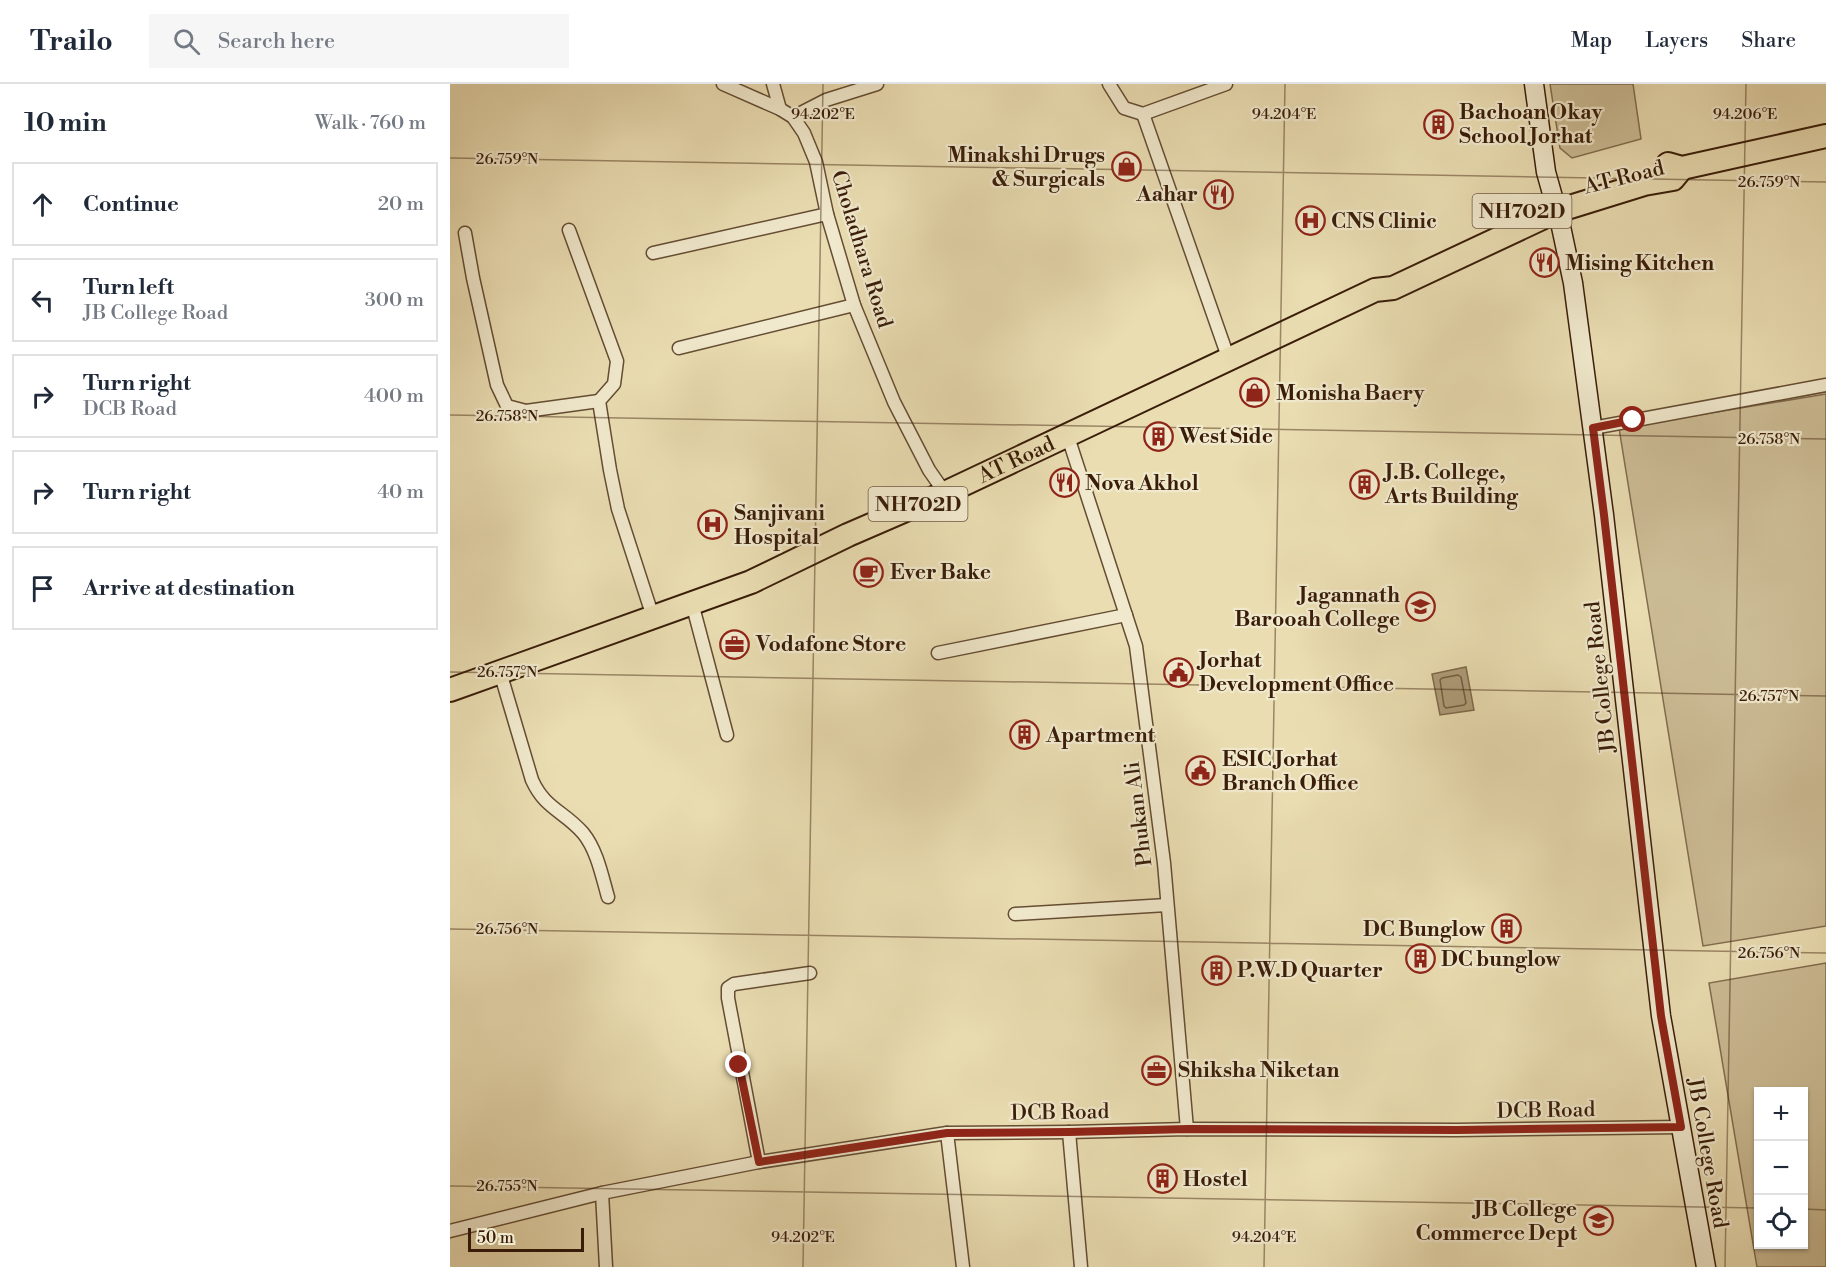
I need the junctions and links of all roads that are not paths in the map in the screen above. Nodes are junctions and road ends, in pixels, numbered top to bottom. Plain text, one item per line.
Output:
1 (723, 84) edge
2 (773, 84) edge
3 (877, 84) edge
4 (1109, 84) edge
5 (1226, 84) edge
6 (1534, 84) edge
7 (780, 109) junction
8 (1143, 114) junction
9 (793, 117) junction
10 (1826, 136) edge
11 (1554, 204) junction
12 (827, 214) junction
13 (569, 230) dead end
14 (465, 232) dead end
15 (653, 252) dead end
16 (854, 304) junction
17 (679, 348) dead end
18 (1228, 357) junction
19 (1826, 385) edge
20 (599, 401) junction
21 (1593, 428) junction
22 (1066, 435) junction
23 (945, 493) junction
24 (692, 603) junction
25 (1126, 615) junction
26 (653, 617) junction
27 (938, 653) dead end
28 (500, 672) junction
29 (450, 690) edge
30 (727, 735) dead end
31 (608, 897) dead end
32 (1167, 905) junction
33 (1015, 914) dead end
34 (810, 973) dead end
35 (1681, 1127) junction
36 (1188, 1129) junction
37 (1069, 1132) junction
38 (947, 1133) junction
39 (759, 1162) junction
40 (602, 1193) junction
41 (450, 1231) edge
42 (606, 1267) edge
43 (963, 1267) edge
44 (1081, 1267) edge
45 (1706, 1267) edge

1 - 7 street, Choladhara Road
2 - 7 street
3 - 9 street
4 - 8 street
5 - 8 street
6 - 11 street, JB College Road
7 - 9 street, Choladhara Road
8 - 18 street
9 - 12 street, Choladhara Road
10 - 11 highway, AT Road / NH702D
11 - 18 highway, AT Road / NH702D
11 - 21 street, JB College Road
12 - 15 street
12 - 16 street, Choladhara Road
13 - 20 street
14 - 20 street
16 - 17 street
16 - 23 street, Choladhara Road
18 - 22 highway, AT Road / NH702D
19 - 21 street
20 - 26 street
21 - 35 street, JB College Road
22 - 23 highway, AT Road / NH702D
22 - 25 street, Phukan Ali
23 - 24 highway, AT Road / NH702D
24 - 26 highway, AT Road / NH702D
24 - 30 street
25 - 27 street
25 - 32 street, Phukan Ali
26 - 28 highway, AT Road / NH702D
28 - 29 highway, AT Road / NH702D
28 - 31 street
32 - 33 street
32 - 36 street, Phukan Ali
34 - 39 street
35 - 36 street, DCB Road
35 - 45 street, JB College Road
36 - 37 street, DCB Road
37 - 38 street, DCB Road
37 - 44 street
38 - 39 street, DCB Road
38 - 43 street
39 - 40 street, DCB Road
40 - 41 street, DCB Road
40 - 42 street

